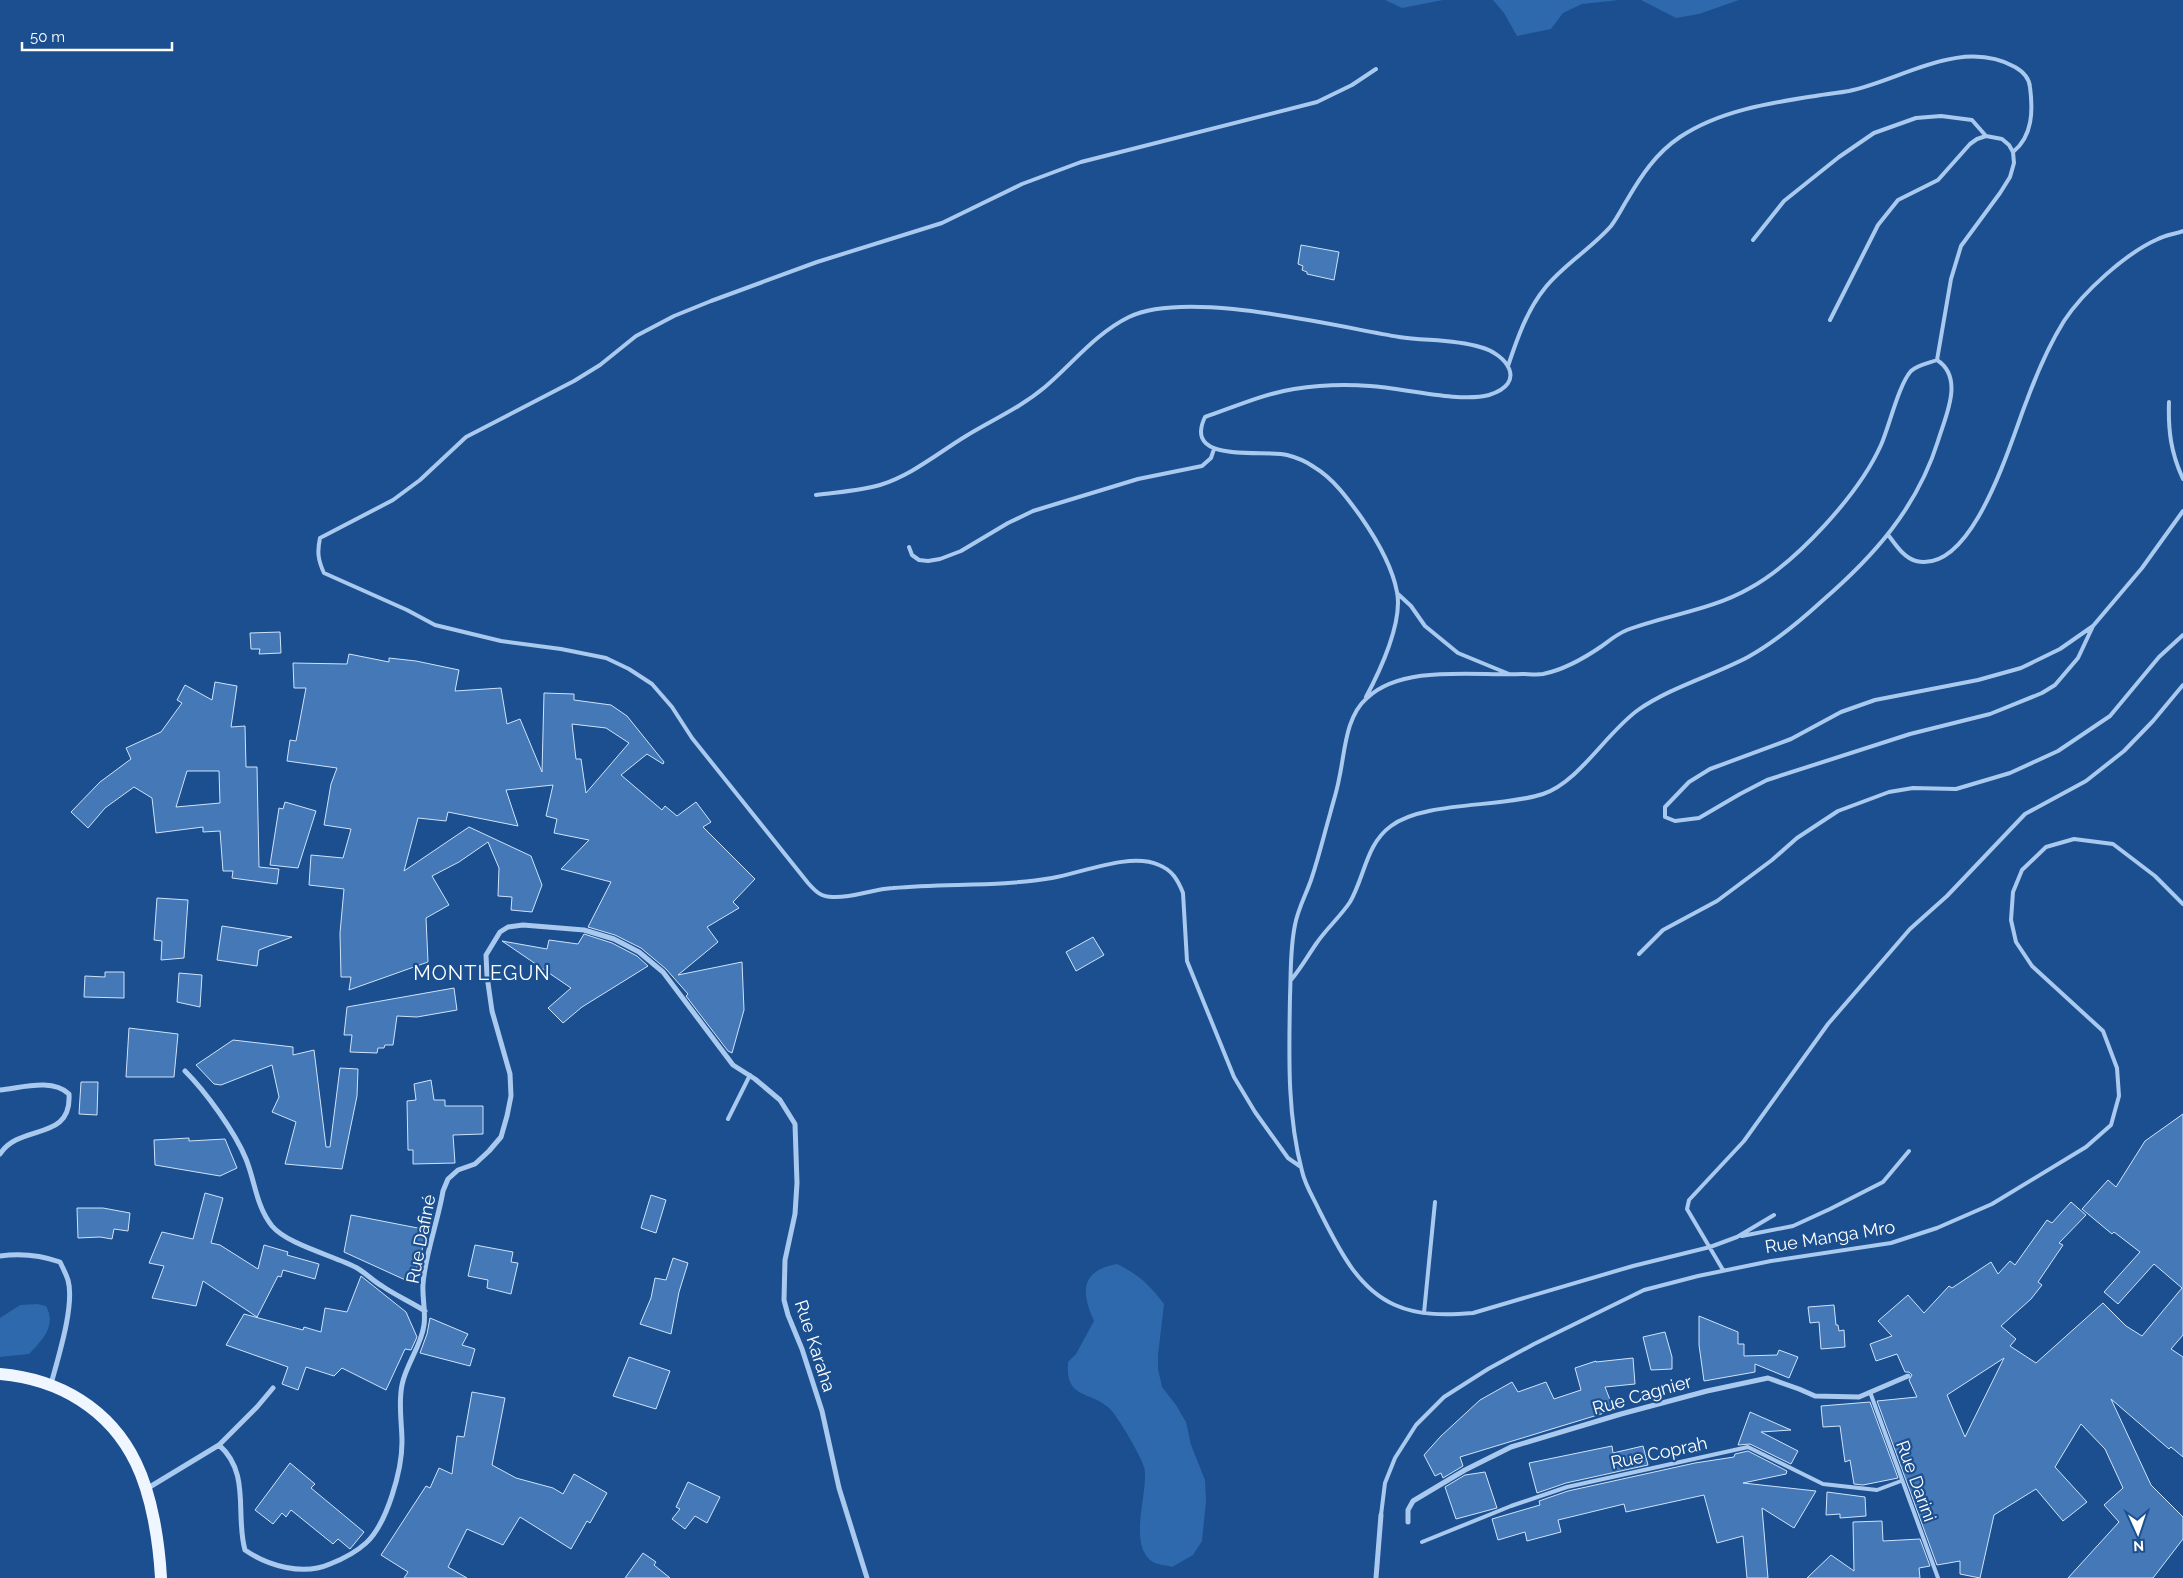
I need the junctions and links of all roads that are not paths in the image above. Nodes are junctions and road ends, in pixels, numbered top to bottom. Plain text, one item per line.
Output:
1 (1376, 70) dead end
2 (1986, 136) junction
3 (2013, 152) junction
4 (2183, 231) edge
5 (1752, 240) dead end
6 (1830, 320) dead end
7 (1938, 360) junction
8 (1508, 366) junction
9 (2169, 402) dead end
10 (1214, 449) junction
11 (2183, 479) edge
12 (816, 495) dead end
13 (2183, 511) edge
14 (1889, 536) junction
15 (909, 547) dead end
16 (1398, 594) junction
17 (2093, 626) junction
18 (2183, 635) edge
19 (1511, 675) junction
20 (2183, 685) edge
21 (1365, 699) junction
22 (2183, 904) edge
23 (1639, 954) dead end
24 (1291, 980) junction
25 (185, 1072) dead end
26 (750, 1075) junction
27 (0, 1090) edge
28 (728, 1119) dead end
29 (1910, 1151) dead end
30 (0, 1154) edge
31 (1301, 1167) junction
32 (1435, 1202) dead end
33 (1774, 1215) dead end
34 (1737, 1237) junction
35 (1710, 1247) junction
36 (0, 1256) edge
37 (1723, 1270) junction
38 (425, 1311) junction
39 (1424, 1313) junction
40 (0, 1374) edge
41 (1908, 1376) dead end
42 (51, 1384) junction
43 (273, 1388) dead end
44 (1870, 1392) junction
45 (220, 1445) junction
46 (1901, 1481) junction
47 (145, 1489) junction
48 (1381, 1515) joint
49 (1408, 1522) dead end
50 (1422, 1542) dead end
51 (161, 1578) edge
52 (867, 1578) edge
53 (1376, 1578) edge
54 (1938, 1578) edge

1 - 31 lane
2 - 3 lane
2 - 5 lane
2 - 6 lane
3 - 7 lane
3 - 8 lane
4 - 14 lane
7 - 14 lane
7 - 19 lane
8 - 10 lane
8 - 12 lane
9 - 11 lane
10 - 15 lane
10 - 16 lane
13 - 17 lane
14 - 24 lane
16 - 19 lane
16 - 21 lane
17 - 17 lane
18 - 23 lane
19 - 21 lane
20 - 35 lane
21 - 24 lane
22 - 37 lane, Rue Manga Mro
24 - 31 lane
25 - 38 street
26 - 28 lane
26 - 38 street, Rue Dafiné
26 - 52 street, Rue Karaha
27 - 30 street
29 - 34 lane
31 - 39 lane
32 - 39 lane
33 - 34 lane
34 - 35 lane
35 - 37 lane
35 - 39 lane
36 - 42 street
37 - 48 lane, Rue Manga Mro
38 - 45 street, Rue Dafiné
40 - 42 main road
41 - 44 street, Rue Cagnier
42 - 47 main road
43 - 45 street
44 - 46 lane, Rue Darini
44 - 49 street, Rue Cagnier
45 - 47 street
46 - 50 lane, Rue Coprah
46 - 54 lane, Rue Darini
47 - 51 main road
48 - 53 street, Rue Manga Mro

